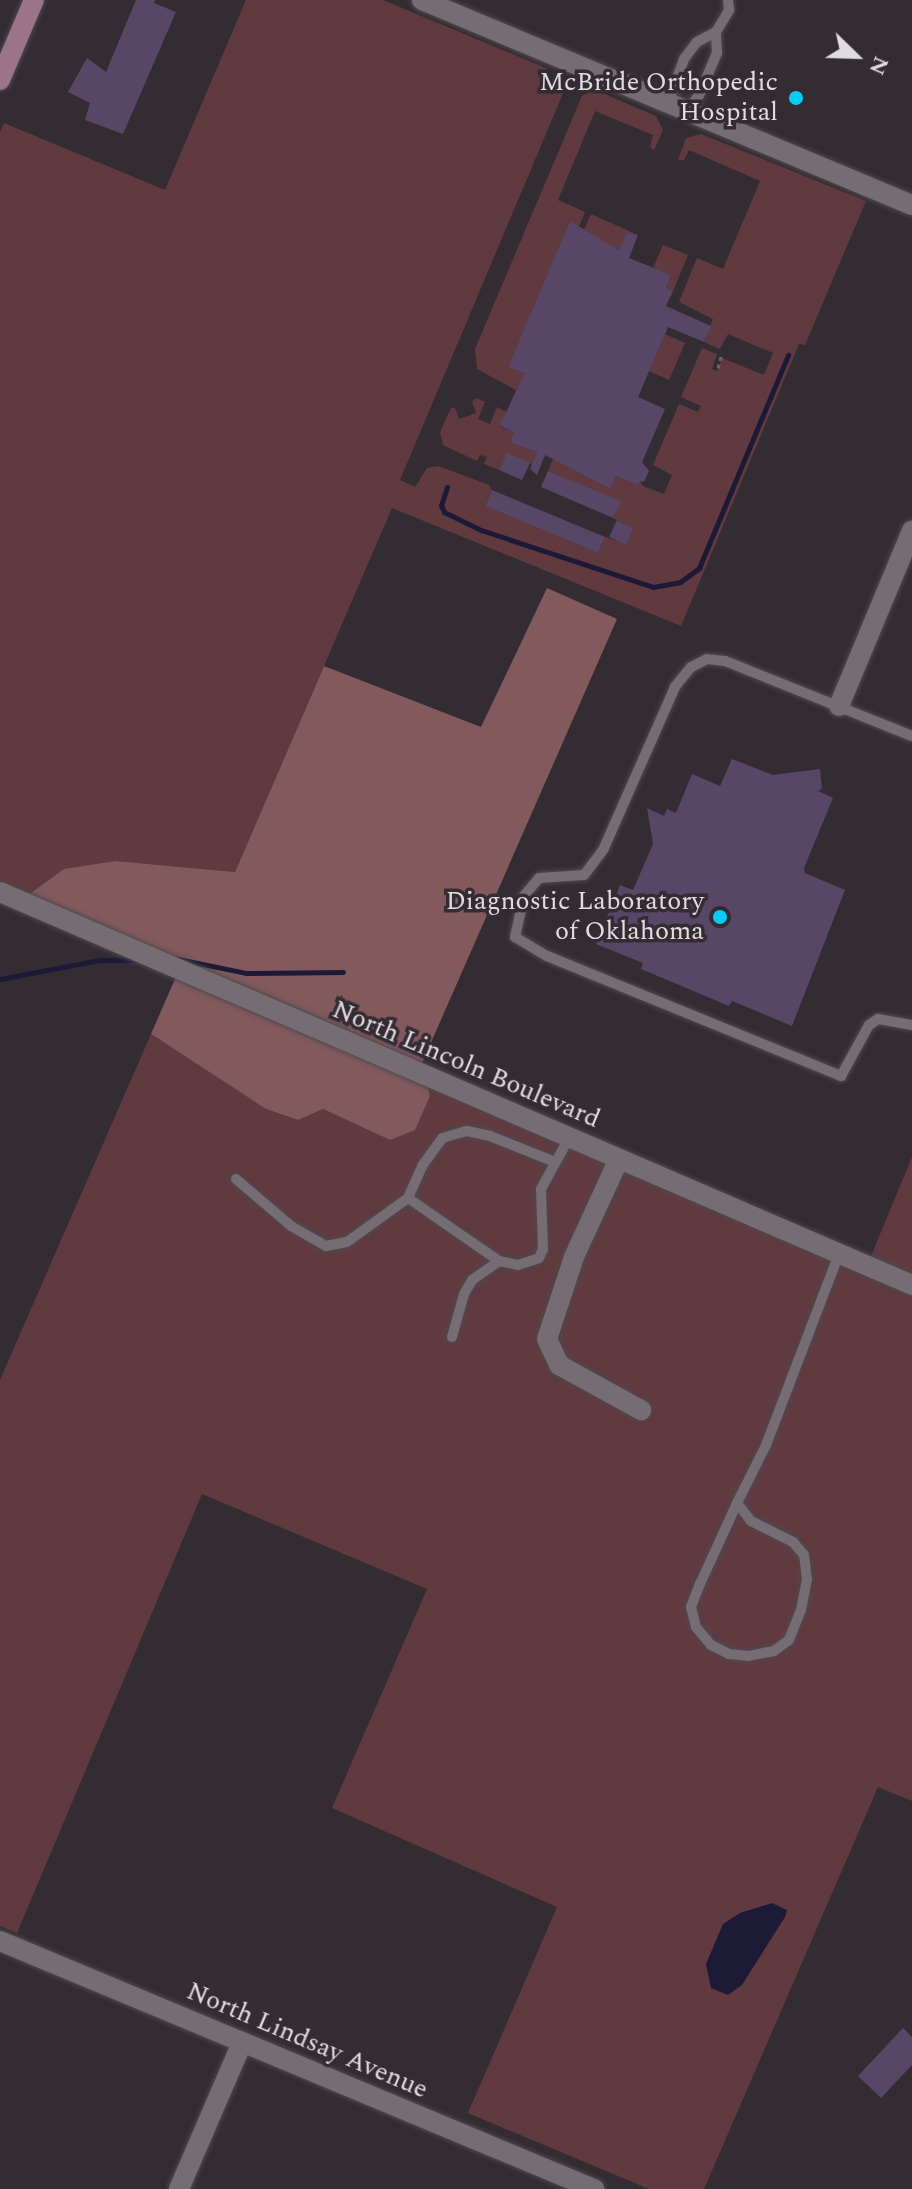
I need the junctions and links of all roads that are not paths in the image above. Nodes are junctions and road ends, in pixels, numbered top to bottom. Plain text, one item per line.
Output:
1 (34, 0) edge
2 (422, 0) edge
3 (728, 0) edge
4 (716, 32) junction
5 (0, 80) edge
6 (669, 100) junction
7 (689, 109) junction
8 (912, 205) edge
9 (912, 531) edge
10 (839, 706) junction
11 (912, 736) edge
12 (0, 892) edge
13 (912, 1025) edge
14 (569, 1138) junction
15 (619, 1159) junction
16 (555, 1162) junction
17 (236, 1179) dead end
18 (408, 1198) junction
19 (839, 1254) junction
20 (499, 1261) junction
21 (912, 1285) edge
22 (452, 1337) dead end
23 (641, 1410) dead end
24 (737, 1503) junction
25 (0, 1941) edge
26 (242, 2043) junction
27 (179, 2189) edge
28 (594, 2189) edge

1 - 5 main road
2 - 6 street
3 - 4 lane
4 - 6 lane
4 - 7 lane
6 - 7 street
7 - 8 street
9 - 10 street
10 - 11 lane
10 - 13 lane
12 - 14 street, North Lincoln Boulevard
14 - 15 street, North Lincoln Boulevard
14 - 16 lane
15 - 19 street, North Lincoln Boulevard
15 - 23 street
16 - 18 lane
16 - 20 lane
17 - 18 lane
18 - 20 lane
19 - 21 street, North Lincoln Boulevard
19 - 24 lane
20 - 22 lane
24 - 24 lane
25 - 26 street, North Lindsay Avenue
26 - 27 street
26 - 28 street, North Lindsay Avenue

